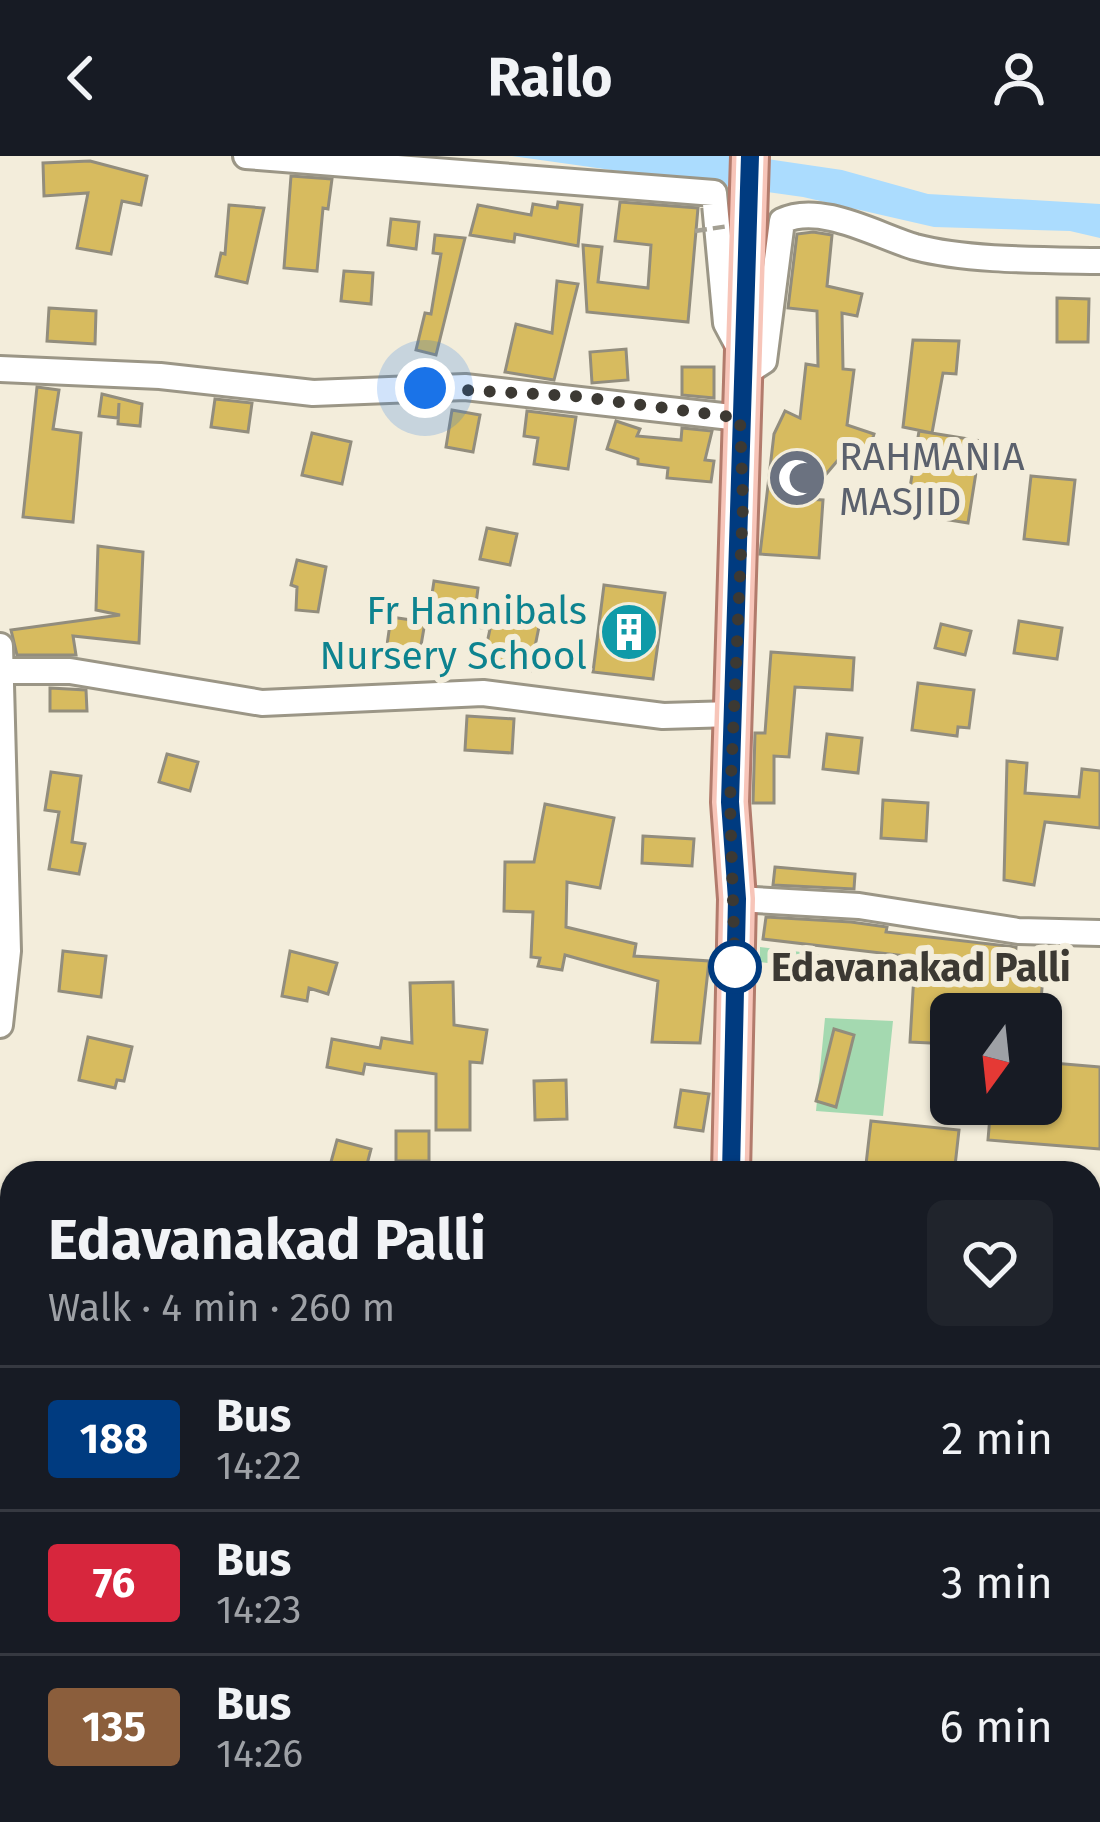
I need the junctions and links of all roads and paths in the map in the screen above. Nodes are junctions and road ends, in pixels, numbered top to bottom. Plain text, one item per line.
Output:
1 (246, 156) edge
2 (750, 156) edge
3 (729, 226) dead end
4 (695, 232) dead end
5 (1100, 261) edge
6 (744, 364) junction
7 (0, 369) edge
8 (740, 418) junction
9 (0, 646) edge
10 (0, 671) edge
11 (733, 715) junction
12 (2, 815) edge
13 (737, 899) junction
14 (1100, 933) edge
15 (0, 1025) edge
16 (731, 1161) edge

1 - 6 street
2 - 6 main road
3 - 4 path, bridge
5 - 6 street
6 - 8 main road
7 - 8 street
8 - 11 main road
9 - 10 street
10 - 11 street
10 - 12 street
11 - 13 main road
12 - 15 street
13 - 14 street
13 - 16 main road

